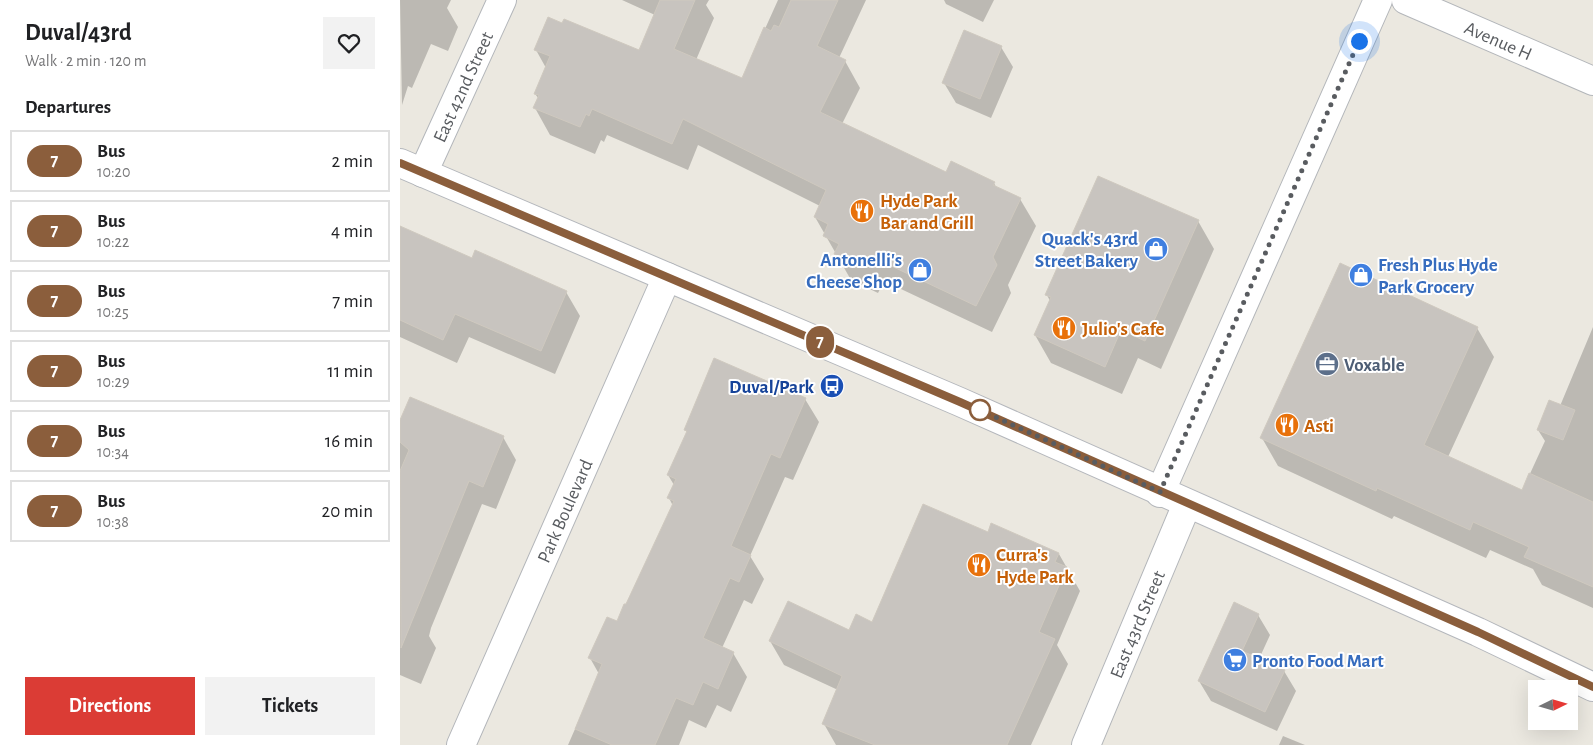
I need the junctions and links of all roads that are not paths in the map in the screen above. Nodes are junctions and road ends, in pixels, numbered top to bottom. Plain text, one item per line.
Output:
1 (502, 0) edge
2 (1378, 0) edge
3 (1406, 0) edge
4 (1593, 81) edge
5 (412, 168) edge
6 (667, 277) junction
7 (1160, 492) junction
8 (1187, 504) junction
9 (1593, 687) edge
10 (461, 745) edge
11 (1086, 745) edge

1 - 5 street, East 42nd Street
2 - 7 street
3 - 4 street, Avenue H
5 - 6 street
6 - 7 street
6 - 10 street, Park Boulevard
7 - 8 street
8 - 9 street
8 - 11 street, East 43rd Street

